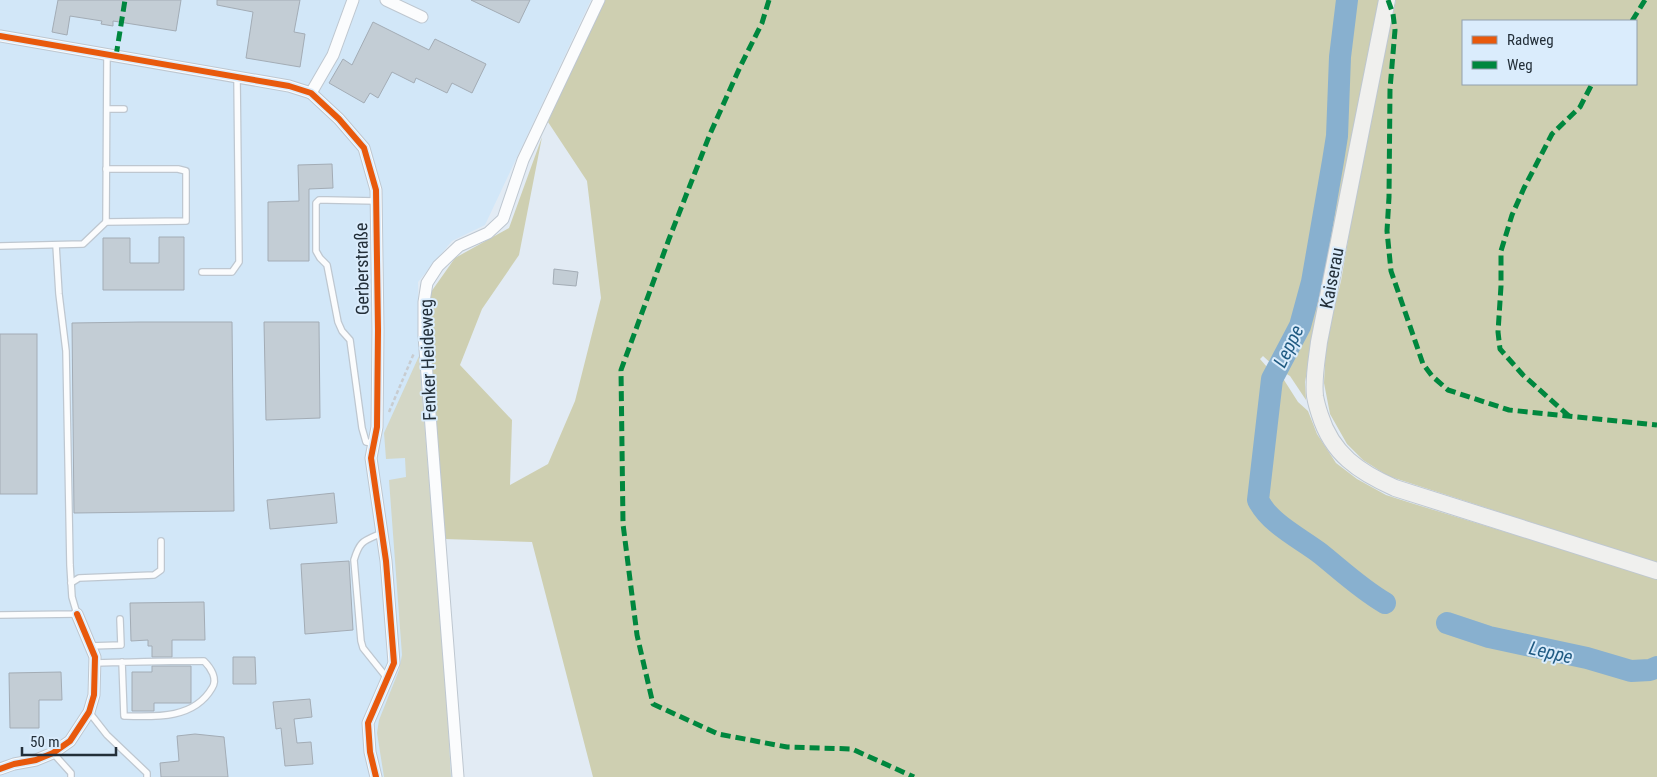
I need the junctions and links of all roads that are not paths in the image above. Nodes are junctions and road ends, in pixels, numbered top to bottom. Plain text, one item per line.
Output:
1 (353, 0) edge
2 (386, 0) edge
3 (599, 0) edge
4 (1387, 0) edge
5 (422, 17) dead end
6 (1, 39) edge
7 (107, 54) junction
8 (237, 77) junction
9 (311, 93) junction
10 (107, 108) junction
11 (124, 108) dead end
12 (106, 169) junction
13 (376, 200) junction
14 (106, 222) junction
15 (56, 245) junction
16 (0, 246) edge
17 (202, 272) dead end
18 (374, 443) junction
19 (382, 533) junction
20 (161, 542) dead end
21 (1657, 571) edge
22 (71, 583) junction
23 (77, 614) junction
24 (0, 615) edge
25 (120, 618) dead end
26 (90, 646) junction
27 (122, 662) junction
28 (95, 663) junction
29 (387, 678) junction
30 (88, 712) junction
31 (53, 753) junction
32 (0, 769) edge
33 (71, 777) edge
34 (147, 777) edge
35 (376, 777) edge
36 (458, 777) edge

1 - 9 street
2 - 5 street
3 - 36 street, Fenker Heideweg
4 - 21 main road, Kaiserau
6 - 7 street, Gerberstraße
7 - 8 street, Gerberstraße
7 - 10 lane
8 - 9 street, Gerberstraße
8 - 17 lane
9 - 13 street, Gerberstraße
10 - 11 lane
10 - 12 lane
12 - 14 lane
12 - 14 lane
13 - 18 street, Gerberstraße
13 - 18 lane
14 - 15 lane
15 - 16 lane
15 - 22 lane
18 - 19 street, Gerberstraße
19 - 29 street, Gerberstraße
19 - 29 lane
20 - 22 lane
22 - 23 lane
23 - 24 lane
23 - 26 street
25 - 26 lane
26 - 28 street
27 - 27 lane
27 - 28 lane
28 - 30 street
29 - 35 street, Gerberstraße
30 - 31 street
30 - 34 lane
31 - 32 street
31 - 33 lane

